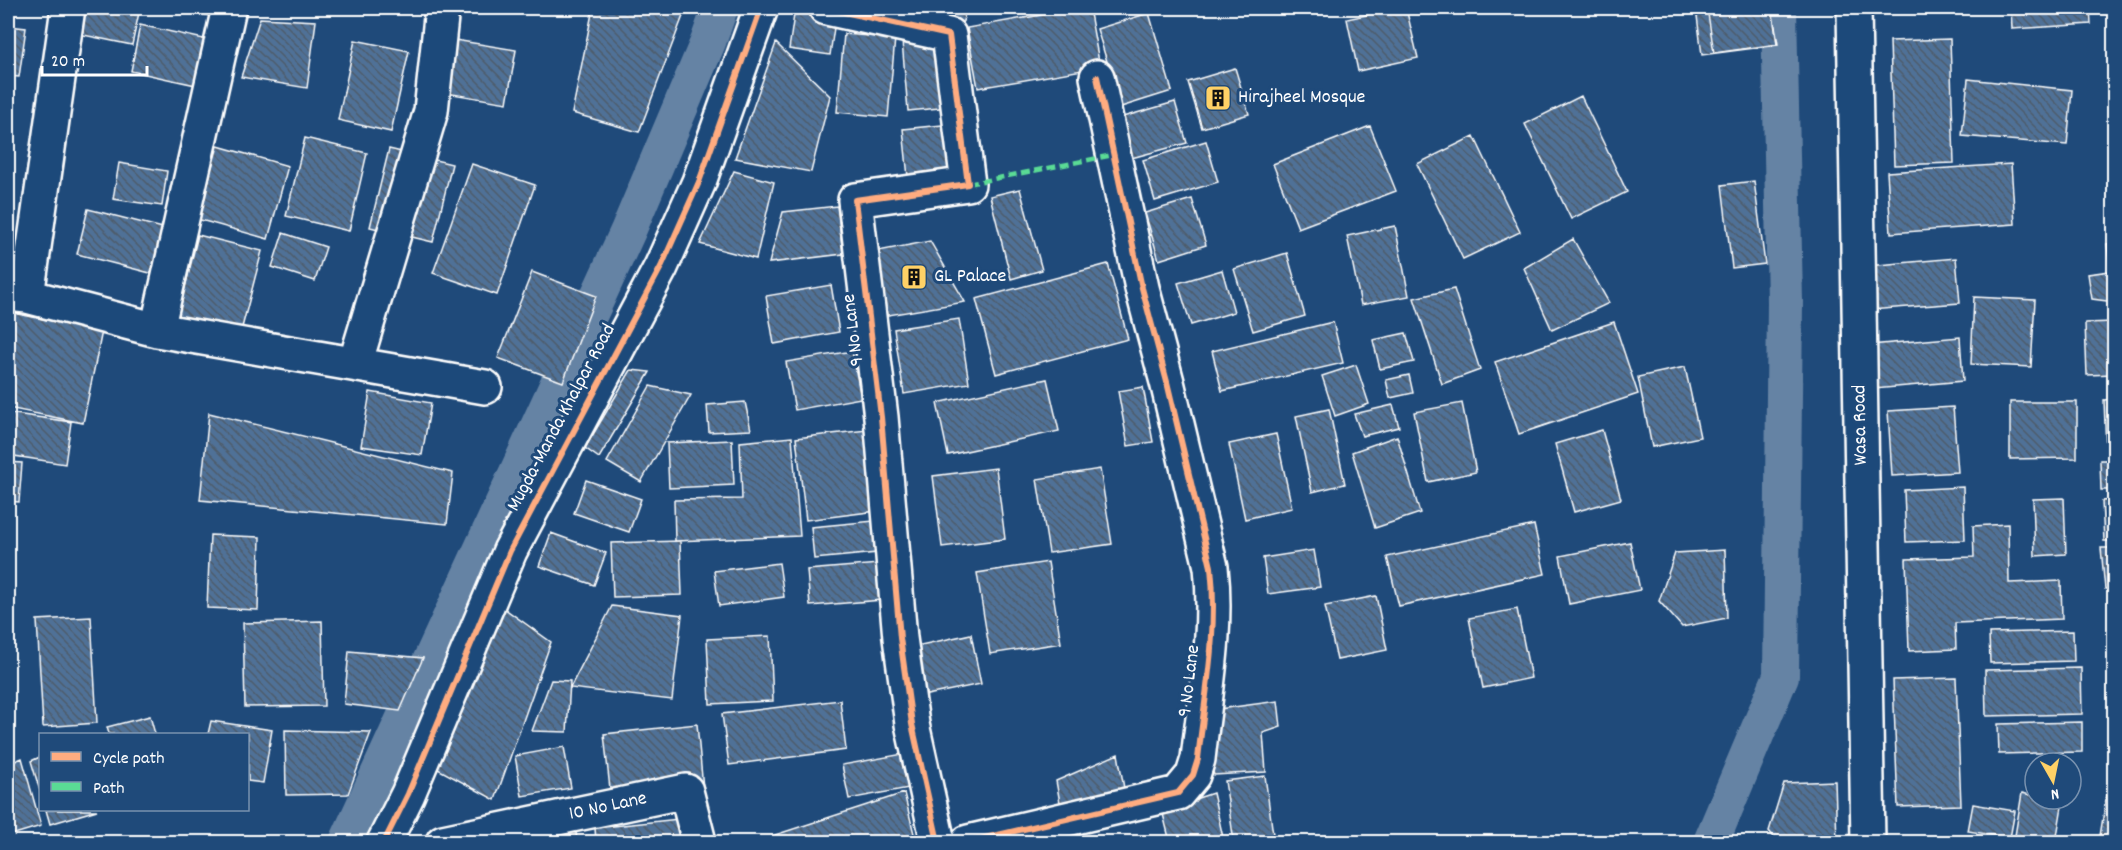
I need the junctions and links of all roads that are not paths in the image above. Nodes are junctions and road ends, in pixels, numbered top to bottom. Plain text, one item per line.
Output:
1 (68, 8) edge
2 (229, 8) edge
3 (442, 8) edge
4 (761, 8) edge
5 (826, 8) edge
6 (1854, 8) edge
7 (1097, 77) dead end
8 (17, 295) edge
9 (157, 330) junction
10 (355, 364) junction
11 (485, 387) dead end
12 (384, 843) edge
13 (443, 843) edge
14 (699, 843) edge
15 (938, 843) edge
16 (968, 843) edge
17 (1868, 843) edge

1 - 8 street
2 - 9 street
3 - 10 street
4 - 12 street, Mugda-Manda Khalpar Road
5 - 15 street, 9 No Lane
6 - 17 street, Wasa Road
7 - 16 street, 9 No Lane
8 - 9 street
9 - 10 street
10 - 11 street
13 - 14 street, 10 No Lane

